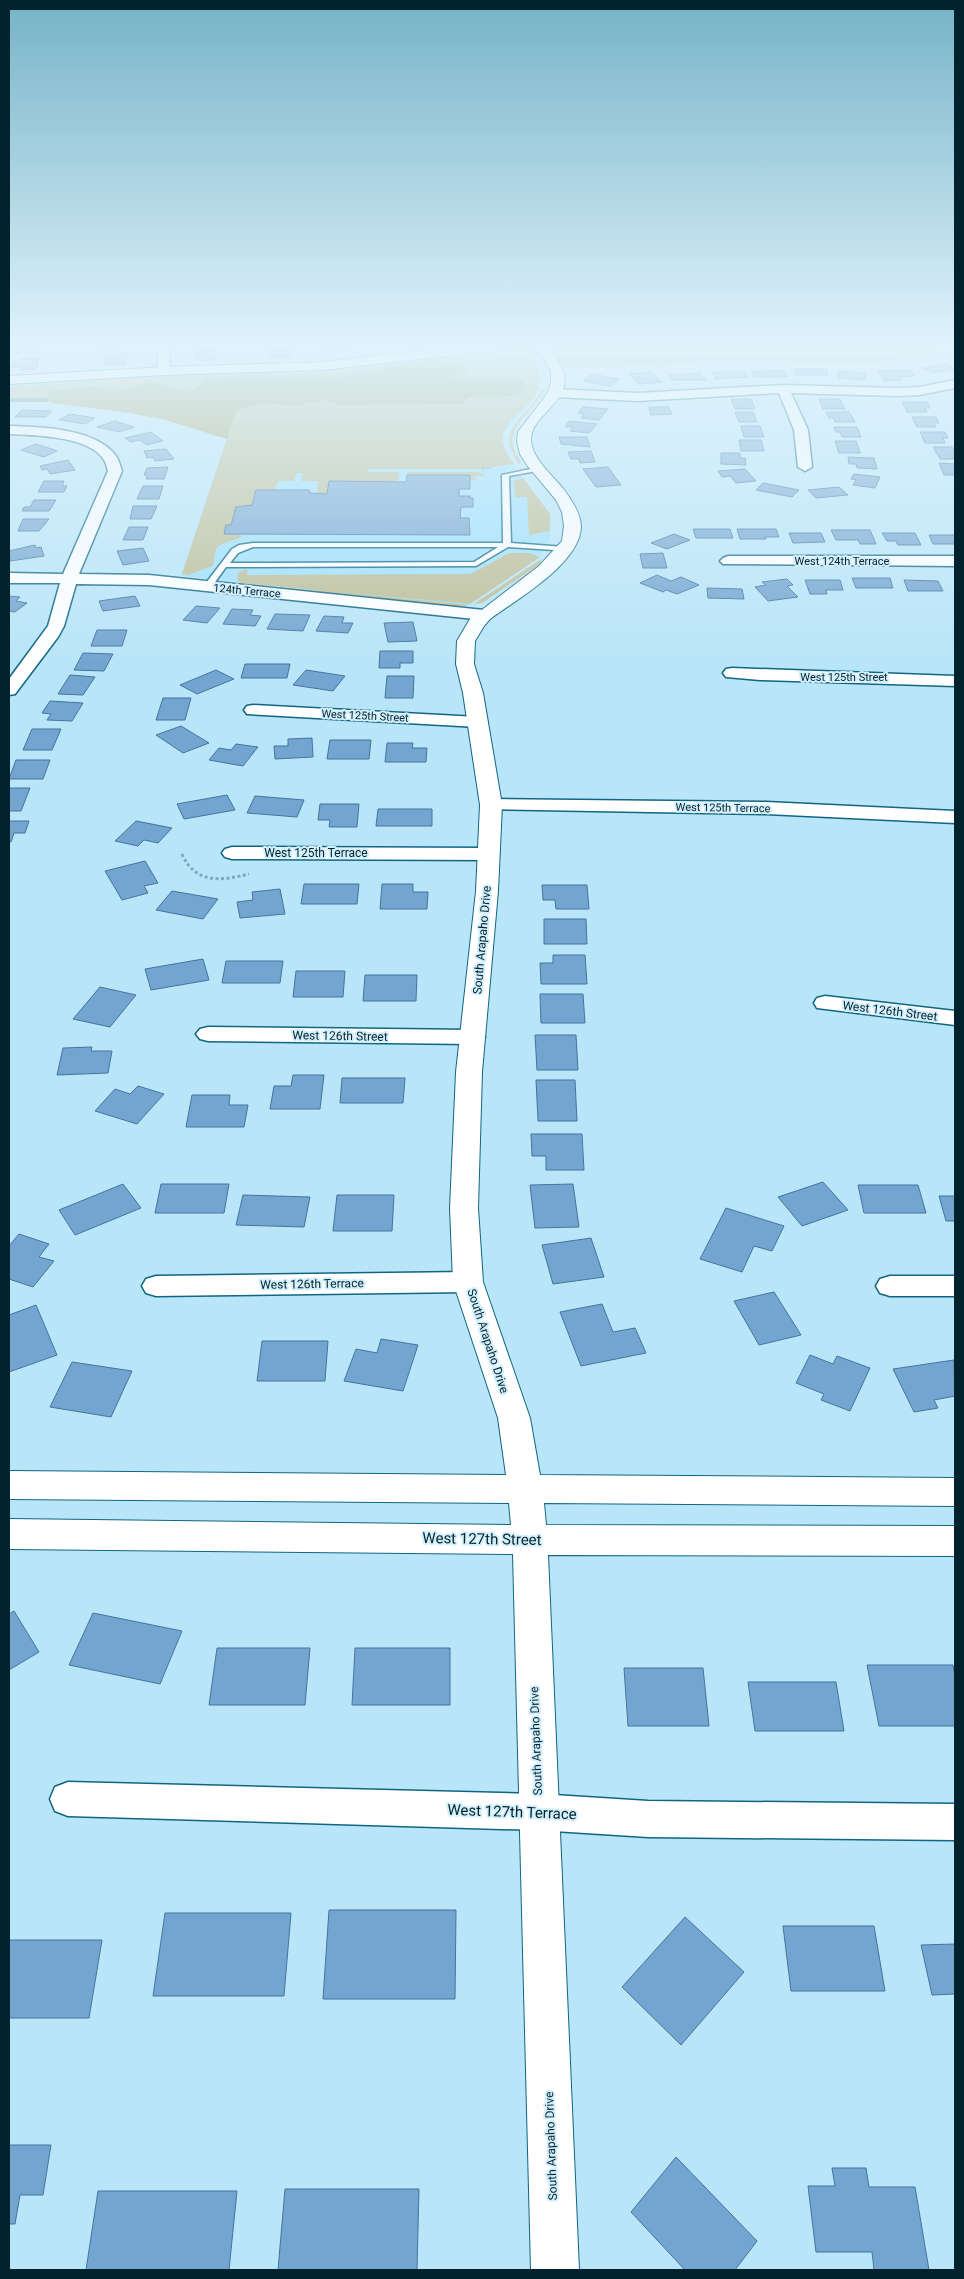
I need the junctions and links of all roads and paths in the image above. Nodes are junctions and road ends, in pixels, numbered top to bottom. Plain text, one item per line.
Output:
1 (103, 450) edge
2 (527, 450) edge
3 (803, 450) edge
4 (805, 467) dead end
5 (540, 469) junction
6 (507, 545) junction
7 (566, 549) junction
8 (955, 561) edge
9 (728, 562) dead end
10 (226, 565) junction
11 (9, 578) edge
12 (69, 579) junction
13 (207, 587) junction
14 (484, 615) junction
15 (732, 673) dead end
16 (955, 681) edge
17 (9, 690) edge
18 (252, 710) dead end
19 (478, 722) junction
20 (491, 805) junction
21 (955, 817) edge
22 (232, 853) dead end
23 (489, 854) junction
24 (825, 1003) dead end
25 (955, 1018) edge
26 (208, 1034) dead end
27 (473, 1037) junction
28 (468, 1282) junction
29 (156, 1286) dead end
30 (890, 1286) dead end
31 (955, 1286) edge
32 (9, 1485) edge
33 (525, 1488) junction
34 (955, 1492) edge
35 (9, 1534) edge
36 (530, 1540) junction
37 (955, 1541) edge
38 (68, 1799) dead end
39 (538, 1812) junction
40 (955, 1822) edge
41 (556, 2270) edge

1 - 12 street
2 - 5 street
3 - 4 street
5 - 6 lane
5 - 7 street
6 - 7 lane
6 - 10 lane
6 - 10 lane
7 - 14 street, South Arapaho Drive
8 - 9 street, West 124th Terrace
10 - 13 lane
11 - 12 street, 124th Terrace
12 - 13 street, 124th Terrace
12 - 17 street
13 - 14 street, 124th Terrace
14 - 19 street, South Arapaho Drive
15 - 16 street, West 125th Street
18 - 19 street, West 125th Street
19 - 20 street, South Arapaho Drive
20 - 21 street, West 125th Terrace
20 - 23 street, South Arapaho Drive
22 - 23 street, West 125th Terrace
23 - 27 street, South Arapaho Drive
24 - 25 street, West 126th Street
26 - 27 street, West 126th Street
27 - 28 street, South Arapaho Drive
28 - 29 street, West 126th Terrace
28 - 33 street, South Arapaho Drive
30 - 31 street
32 - 33 street
33 - 34 street
33 - 36 street, South Arapaho Drive
35 - 36 street, West 127th Street
36 - 37 street, West 127th Street
36 - 39 street, South Arapaho Drive
38 - 39 street, West 127th Terrace
39 - 40 street, West 127th Terrace
39 - 41 street, South Arapaho Drive

